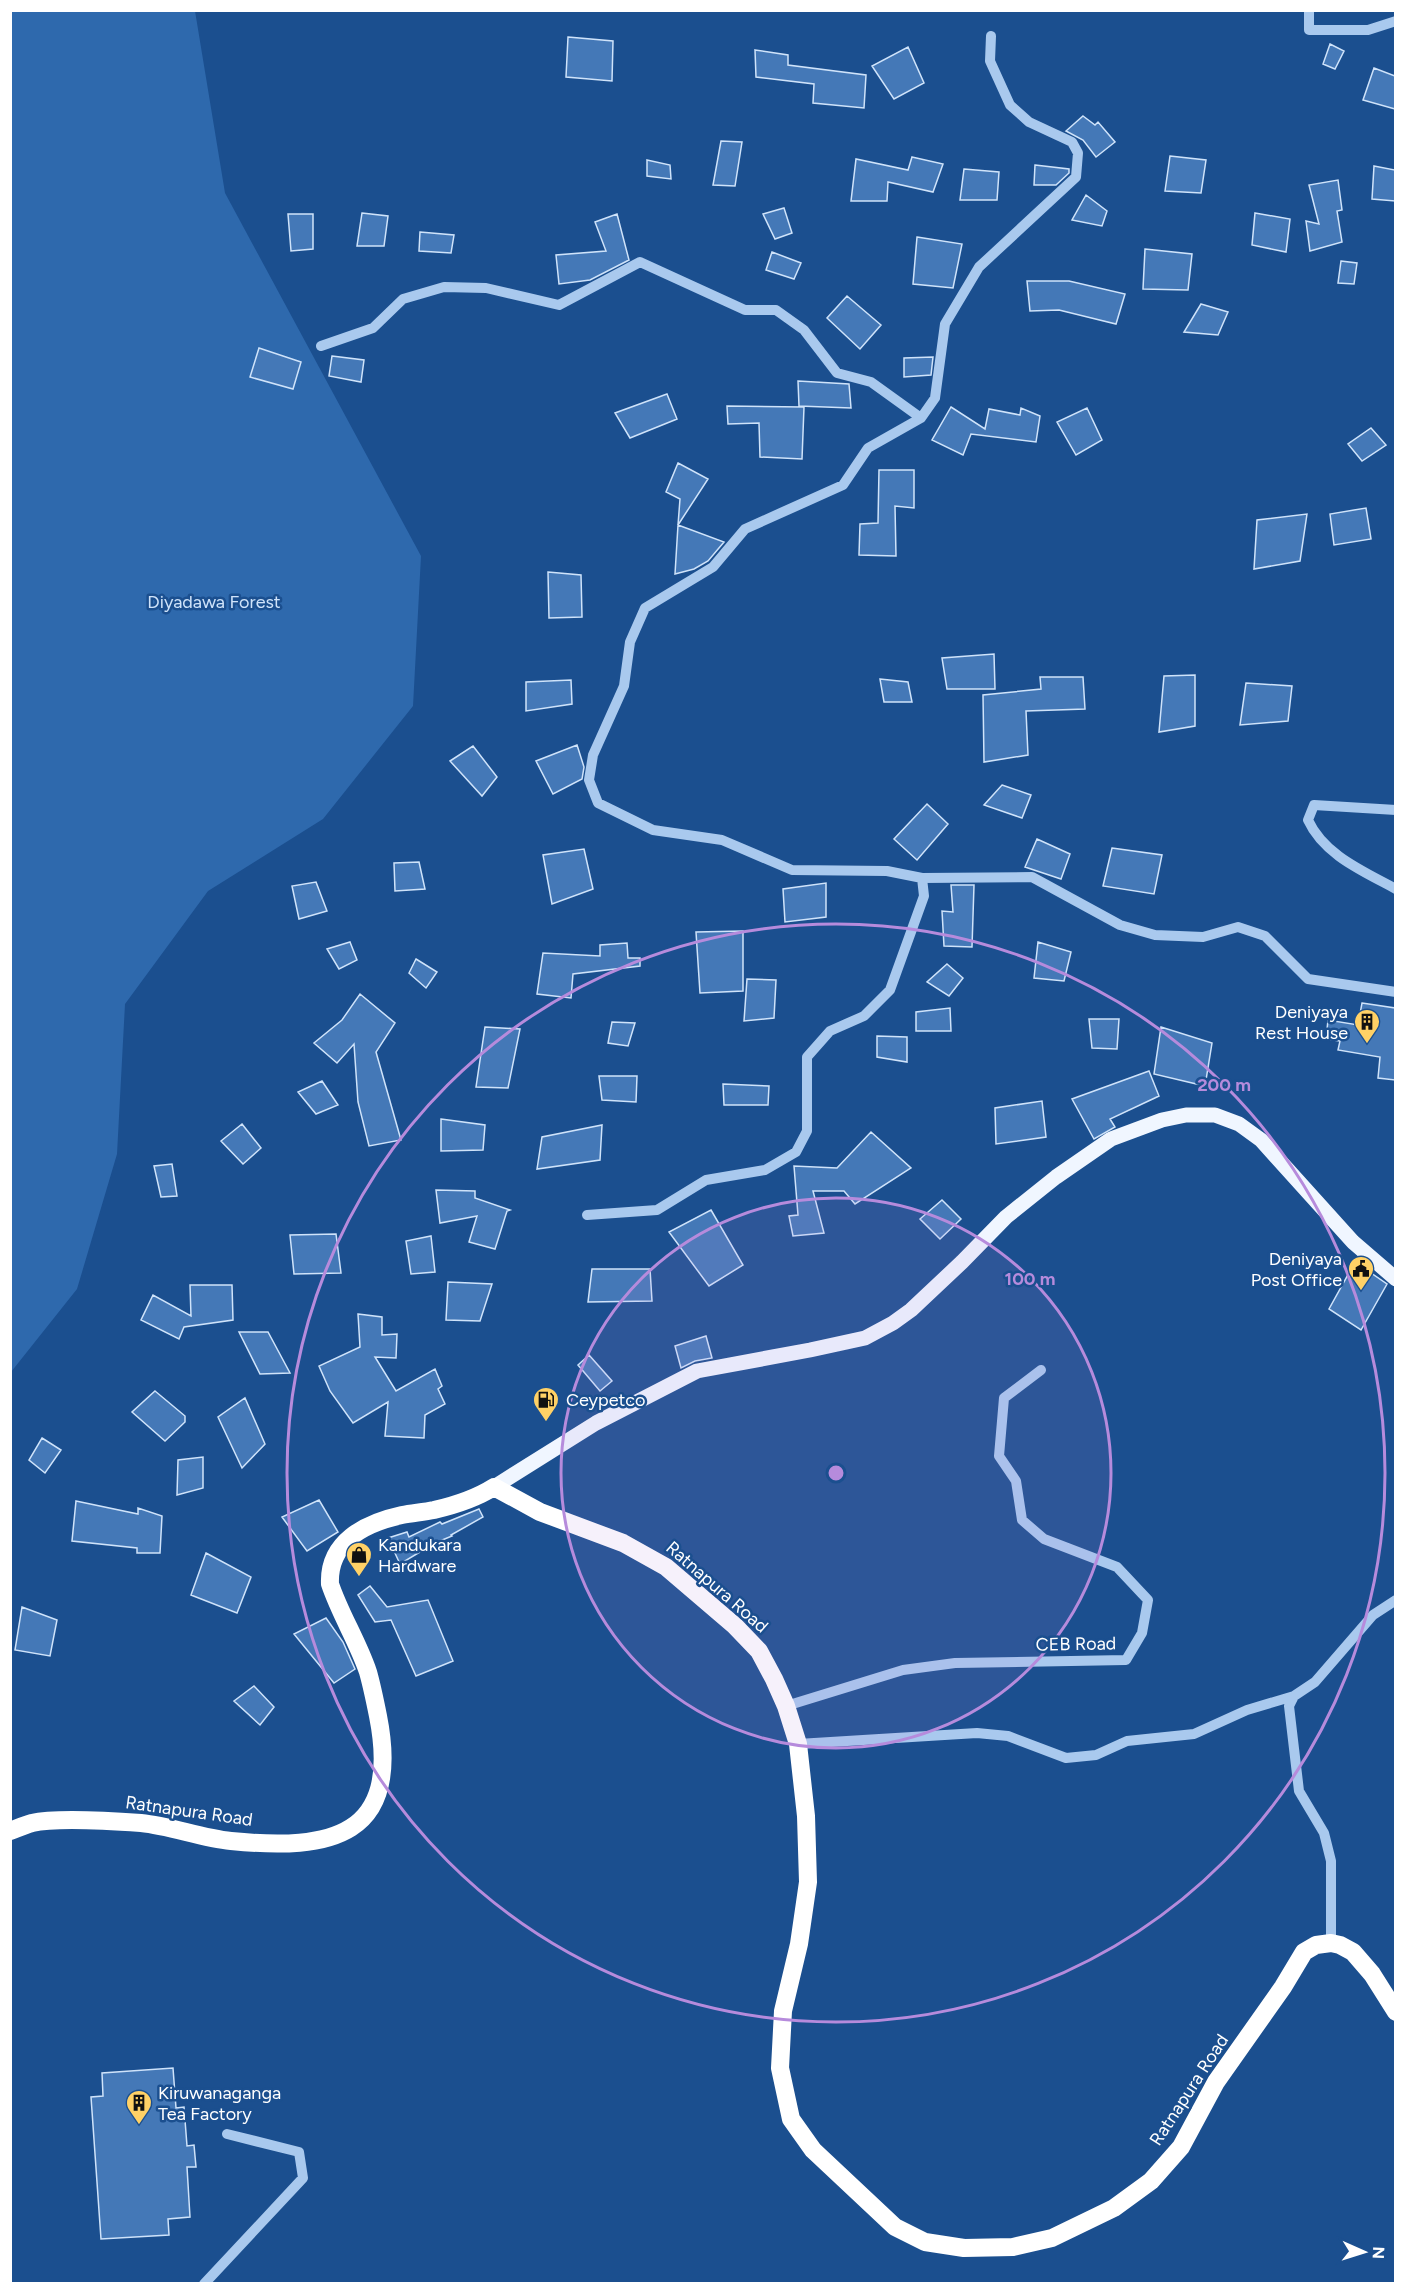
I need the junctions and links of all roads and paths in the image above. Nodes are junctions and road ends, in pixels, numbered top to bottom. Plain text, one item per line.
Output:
1 (1309, 10) edge
2 (1395, 21) edge
3 (991, 36) dead end
4 (321, 346) dead end
5 (921, 418) junction
6 (1395, 810) edge
7 (922, 878) junction
8 (1395, 889) edge
9 (1395, 992) edge
10 (587, 1215) dead end
11 (1395, 1277) edge
12 (1041, 1370) dead end
13 (494, 1487) junction
14 (1395, 1600) edge
15 (1294, 1696) junction
16 (786, 1706) junction
17 (798, 1744) junction
18 (10, 1831) edge
19 (1331, 1944) junction
20 (1395, 2012) edge
21 (227, 2134) dead end
22 (204, 2283) edge

1 - 2 street
3 - 5 street
4 - 5 street
5 - 7 street
6 - 8 street
7 - 9 street
7 - 10 street
11 - 13 main road
12 - 16 street, CEB Road
13 - 16 highway, Ratnapura Road
13 - 18 highway, Ratnapura Road
14 - 15 street
15 - 17 street
15 - 19 street
16 - 17 highway, Ratnapura Road
17 - 19 highway, Ratnapura Road
19 - 20 highway
21 - 22 street

